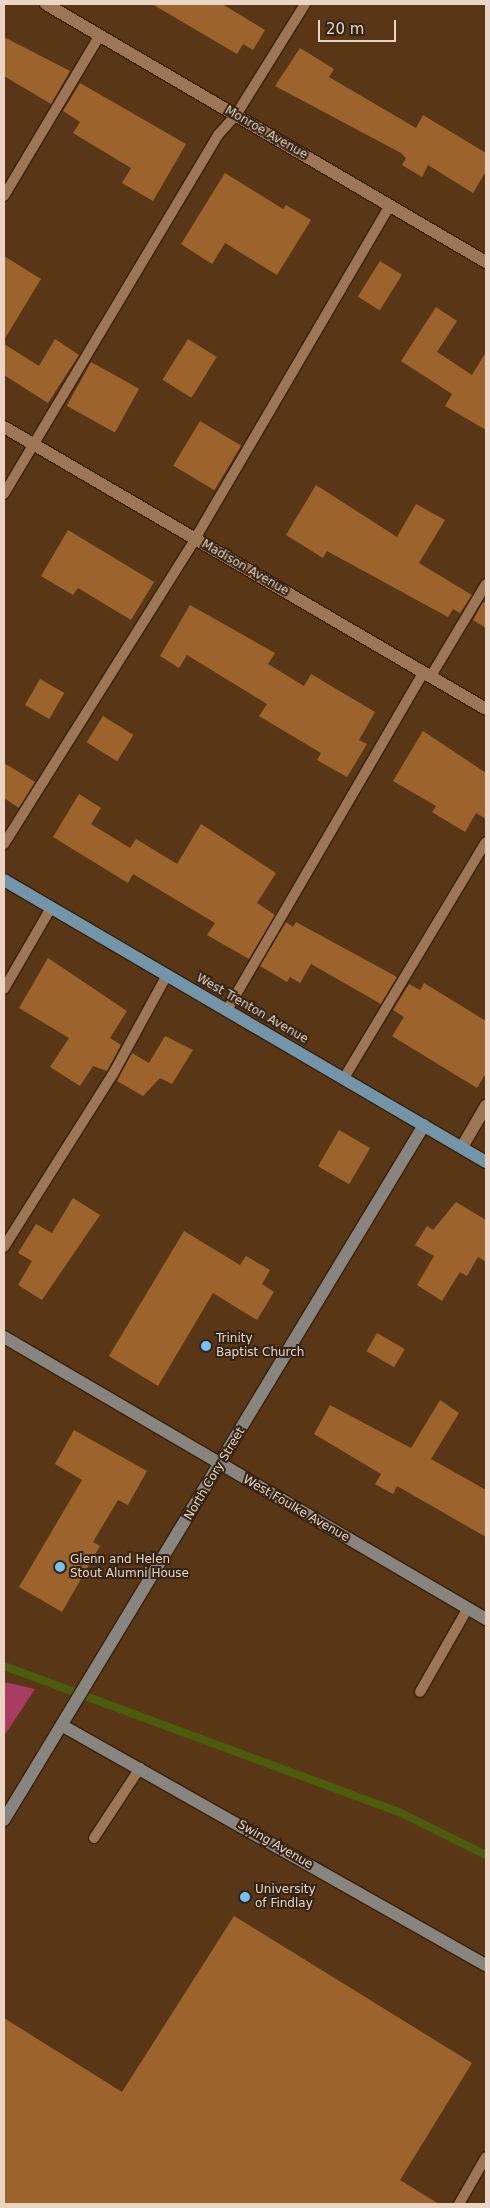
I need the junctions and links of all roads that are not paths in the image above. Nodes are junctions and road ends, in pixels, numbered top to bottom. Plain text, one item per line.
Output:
1 (46, 4) edge
2 (305, 4) edge
3 (100, 35) junction
4 (236, 116) junction
5 (4, 196) edge
6 (390, 205) junction
7 (486, 262) edge
8 (4, 427) edge
9 (34, 445) junction
10 (4, 494) edge
11 (195, 539) junction
12 (486, 584) edge
13 (428, 674) junction
14 (486, 709) edge
15 (486, 842) edge
16 (4, 844) edge
17 (4, 880) edge
18 (52, 908) junction
19 (166, 975) junction
20 (4, 989) edge
21 (228, 1010) junction
22 (344, 1078) junction
23 (486, 1106) edge
24 (424, 1125) junction
25 (462, 1147) junction
26 (486, 1162) edge
27 (4, 1248) edge
28 (4, 1338) edge
29 (221, 1465) junction
30 (468, 1608) junction
31 (486, 1619) edge
32 (420, 1692) dead end
33 (62, 1726) junction
34 (140, 1768) junction
35 (4, 1820) edge
36 (94, 1838) dead end
37 (486, 1965) edge
38 (486, 2157) edge
39 (458, 2204) edge

1 - 3 street, Monroe Avenue
2 - 4 lane
3 - 4 street, Monroe Avenue
3 - 5 lane
4 - 6 street, Monroe Avenue
4 - 9 lane
6 - 7 street, Monroe Avenue
6 - 11 lane
8 - 9 street, Madison Avenue
9 - 10 lane
9 - 11 street, Madison Avenue
11 - 13 street, Madison Avenue
11 - 16 lane
12 - 13 lane
13 - 14 street, Madison Avenue
13 - 21 lane
15 - 22 lane
17 - 18 main road, West Trenton Avenue
18 - 19 main road, West Trenton Avenue
18 - 20 lane
19 - 21 main road, West Trenton Avenue
19 - 27 lane
21 - 22 main road, West Trenton Avenue
22 - 24 main road, West Trenton Avenue
23 - 25 street
24 - 25 main road, West Trenton Avenue
24 - 29 street, North Cory Street
25 - 26 main road, West Trenton Avenue
28 - 29 street, West Foulke Avenue
29 - 30 street, West Foulke Avenue
29 - 33 street, North Cory Street
30 - 31 street, West Foulke Avenue
30 - 32 lane
33 - 34 street, Swing Avenue
33 - 35 street, North Cory Street
34 - 36 lane
34 - 37 street, Swing Avenue
38 - 39 lane

